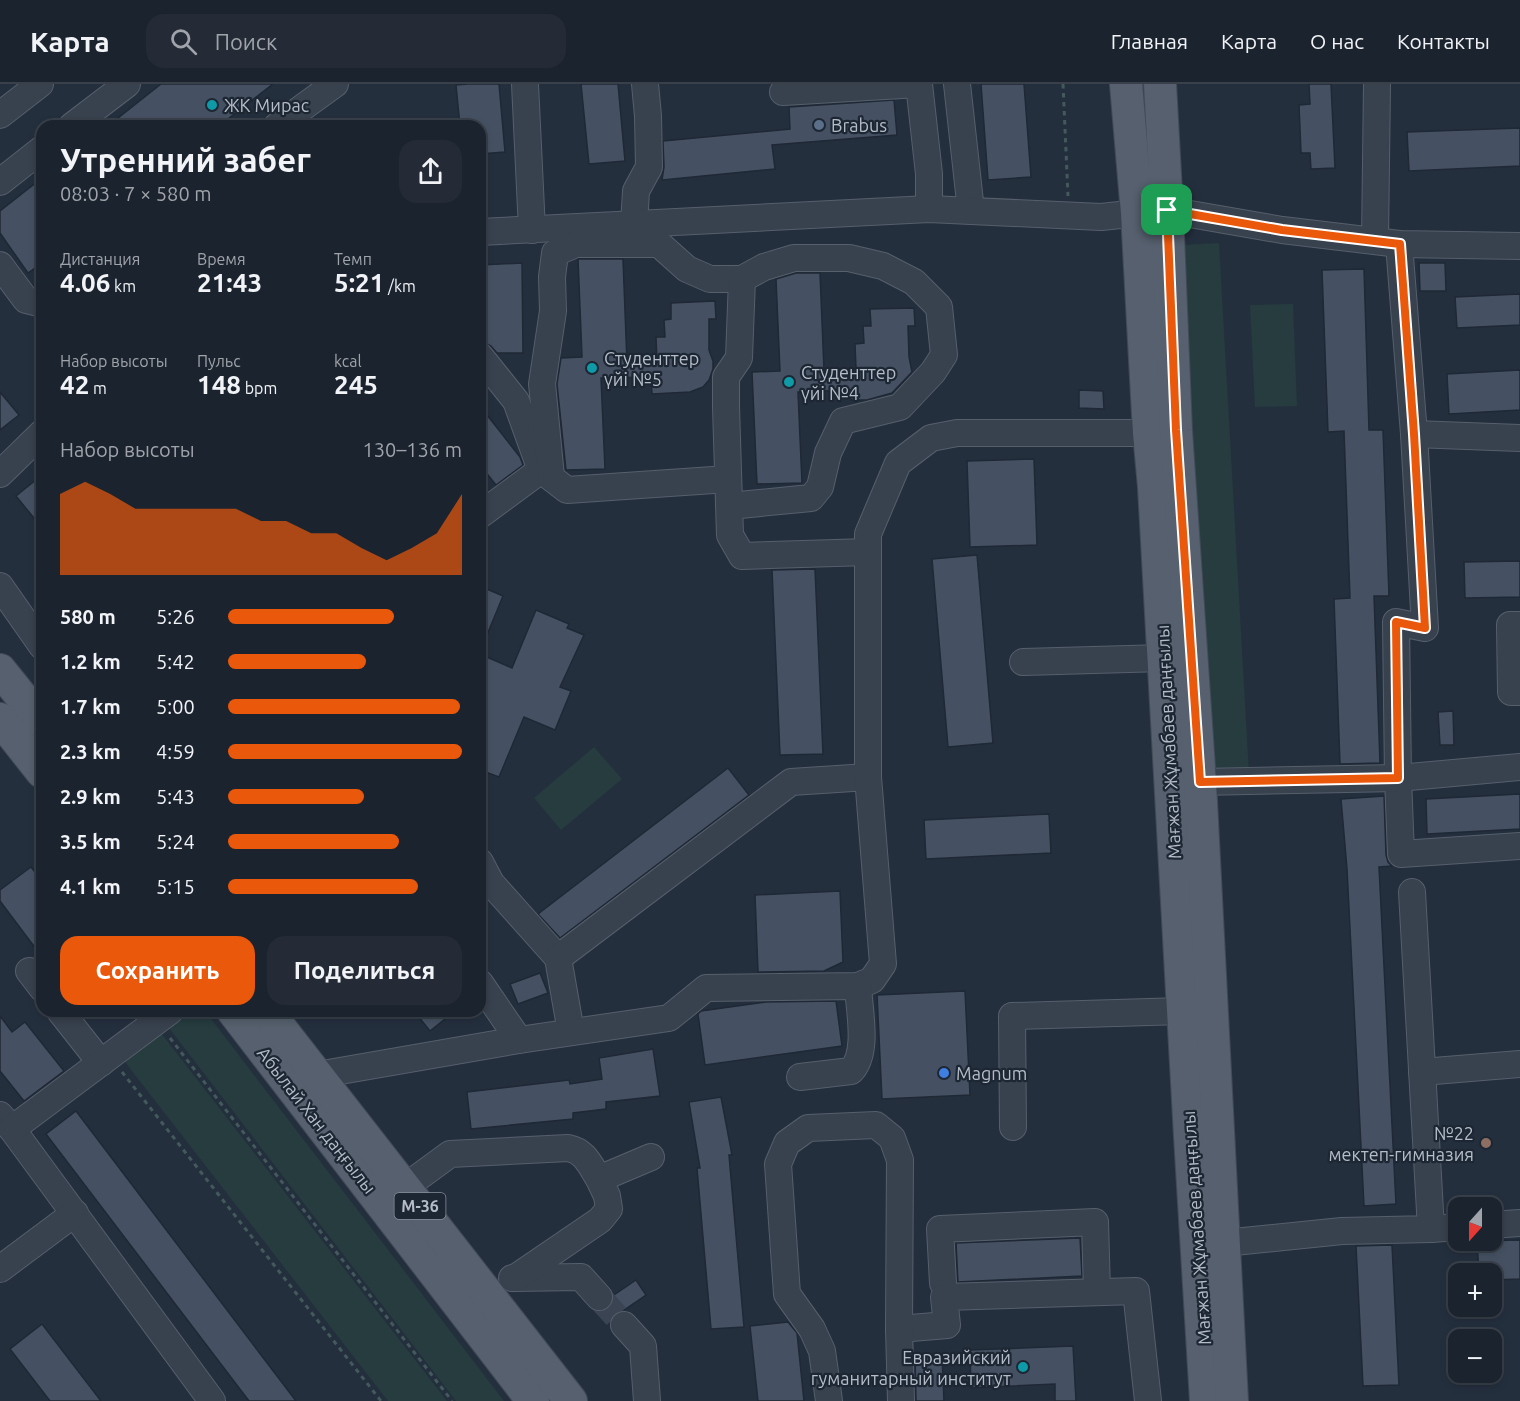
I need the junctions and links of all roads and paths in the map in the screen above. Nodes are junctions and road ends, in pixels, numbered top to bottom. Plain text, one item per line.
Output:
1 (40, 84) edge
2 (127, 84) edge
3 (335, 84) edge
4 (525, 84) edge
5 (645, 84) edge
6 (919, 84) edge
7 (957, 84) edge
8 (1063, 84) edge
9 (1126, 84) edge
10 (1160, 84) edge
11 (1377, 84) edge
12 (783, 92) dead end
13 (0, 115) edge
14 (80, 120) edge
15 (285, 120) edge
16 (36, 154) edge
17 (0, 182) edge
18 (929, 209) junction
19 (971, 211) junction
20 (1152, 212) junction
21 (1069, 216) junction
22 (634, 225) junction
23 (532, 230) junction
24 (486, 232) edge
25 (1387, 243) junction
26 (1520, 246) edge
27 (0, 266) edge
28 (742, 279) junction
29 (36, 302) edge
30 (486, 364) edge
31 (1149, 433) junction
32 (1414, 434) junction
33 (1520, 438) edge
34 (36, 439) edge
35 (546, 473) junction
36 (0, 474) edge
37 (728, 479) junction
38 (729, 506) junction
39 (486, 511) edge
40 (868, 552) junction
41 (0, 586) edge
42 (1520, 625) edge
43 (36, 637) edge
44 (1164, 658) junction
45 (1023, 662) dead end
46 (0, 670) edge
47 (1520, 692) edge
48 (36, 713) edge
49 (0, 719) edge
50 (36, 764) edge
51 (1520, 767) edge
52 (868, 777) junction
53 (1398, 778) junction
54 (1200, 782) junction
55 (1520, 846) edge
56 (486, 873) edge
57 (1412, 892) dead end
58 (558, 958) junction
59 (858, 986) junction
60 (486, 992) edge
61 (1183, 1011) junction
62 (66, 1017) edge
63 (163, 1017) edge
64 (165, 1017) edge
65 (238, 1017) edge
66 (272, 1017) edge
67 (572, 1032) junction
68 (519, 1040) junction
69 (105, 1060) junction
70 (1520, 1064) edge
71 (1422, 1072) junction
72 (317, 1075) junction
73 (800, 1077) dead end
74 (6, 1122) edge
75 (1013, 1127) dead end
76 (651, 1157) dead end
77 (600, 1179) junction
78 (405, 1187) junction
79 (75, 1214) junction
80 (1520, 1223) edge
81 (1502, 1224) edge
82 (1448, 1228) edge
83 (1431, 1229) junction
84 (1224, 1244) junction
85 (0, 1269) edge
86 (514, 1278) junction
87 (476, 1279) junction
88 (943, 1283) dead end
89 (1097, 1292) junction
90 (599, 1297) tunnel mouth
91 (624, 1324) tunnel mouth
92 (899, 1329) junction
93 (551, 1397) edge
94 (212, 1401) edge
95 (381, 1401) edge
96 (452, 1401) edge
97 (647, 1401) edge
98 (829, 1401) edge
99 (901, 1401) edge
100 (1148, 1401) edge
101 (1206, 1401) edge
102 (1232, 1401) edge

1 - 13 street
2 - 14 street
3 - 15 street
4 - 23 street
5 - 22 street
6 - 12 street
6 - 18 street
7 - 19 street
8 - 21 path
9 - 20 main road, Мағжан Жұмабаев даңғылы
10 - 20 main road, Мағжан Жұмабаев даңғылы
11 - 25 street
16 - 17 street
18 - 19 street
18 - 22 street
19 - 21 street
20 - 21 street
20 - 25 street
20 - 31 main road, Мағжан Жұмабаев даңғылы
20 - 54 main road, Мағжан Жұмабаев даңғылы
22 - 23 street
23 - 24 street
25 - 26 street
25 - 32 street
27 - 29 street
28 - 35 street
28 - 37 street
28 - 38 street
30 - 35 street
31 - 40 street
31 - 44 main road, Мағжан Жұмабаев даңғылы
32 - 33 street
32 - 53 street
34 - 36 street
35 - 37 street
35 - 39 street
37 - 38 street
38 - 40 street
40 - 52 street
41 - 43 street
42 - 47 street
44 - 45 street
44 - 61 main road, Мағжан Жұмабаев даңғылы
46 - 48 main road
49 - 50 main road
51 - 53 street
52 - 58 street
52 - 59 street
53 - 54 street
53 - 55 street
54 - 84 main road, Мағжан Жұмабаев даңғылы
56 - 58 street
57 - 71 street
58 - 67 street
59 - 67 street
59 - 73 street
60 - 68 street
61 - 75 street
61 - 101 main road, Мағжан Жұмабаев даңғылы
62 - 69 street
63 - 69 street
64 - 96 path
65 - 93 main road, Абылай Хан даңғылы / M-36
66 - 72 main road, Абылай Хан даңғылы / M-36
67 - 68 street
68 - 72 street
69 - 74 street
69 - 95 path
70 - 71 street
71 - 83 street
72 - 78 main road, Абылай Хан даңғылы / M-36
74 - 79 street
76 - 77 street
77 - 78 street
77 - 86 street
78 - 87 main road, Абылай Хан даңғылы / M-36
79 - 85 street
79 - 94 street
80 - 81 street
82 - 83 street
83 - 84 street
84 - 102 main road, Мағжан Жұмабаев даңғылы
86 - 87 street
86 - 90 street
87 - 93 main road, Абылай Хан даңғылы / M-36
88 - 89 street
89 - 92 street
89 - 100 street
91 - 97 street
92 - 98 street
92 - 99 street

